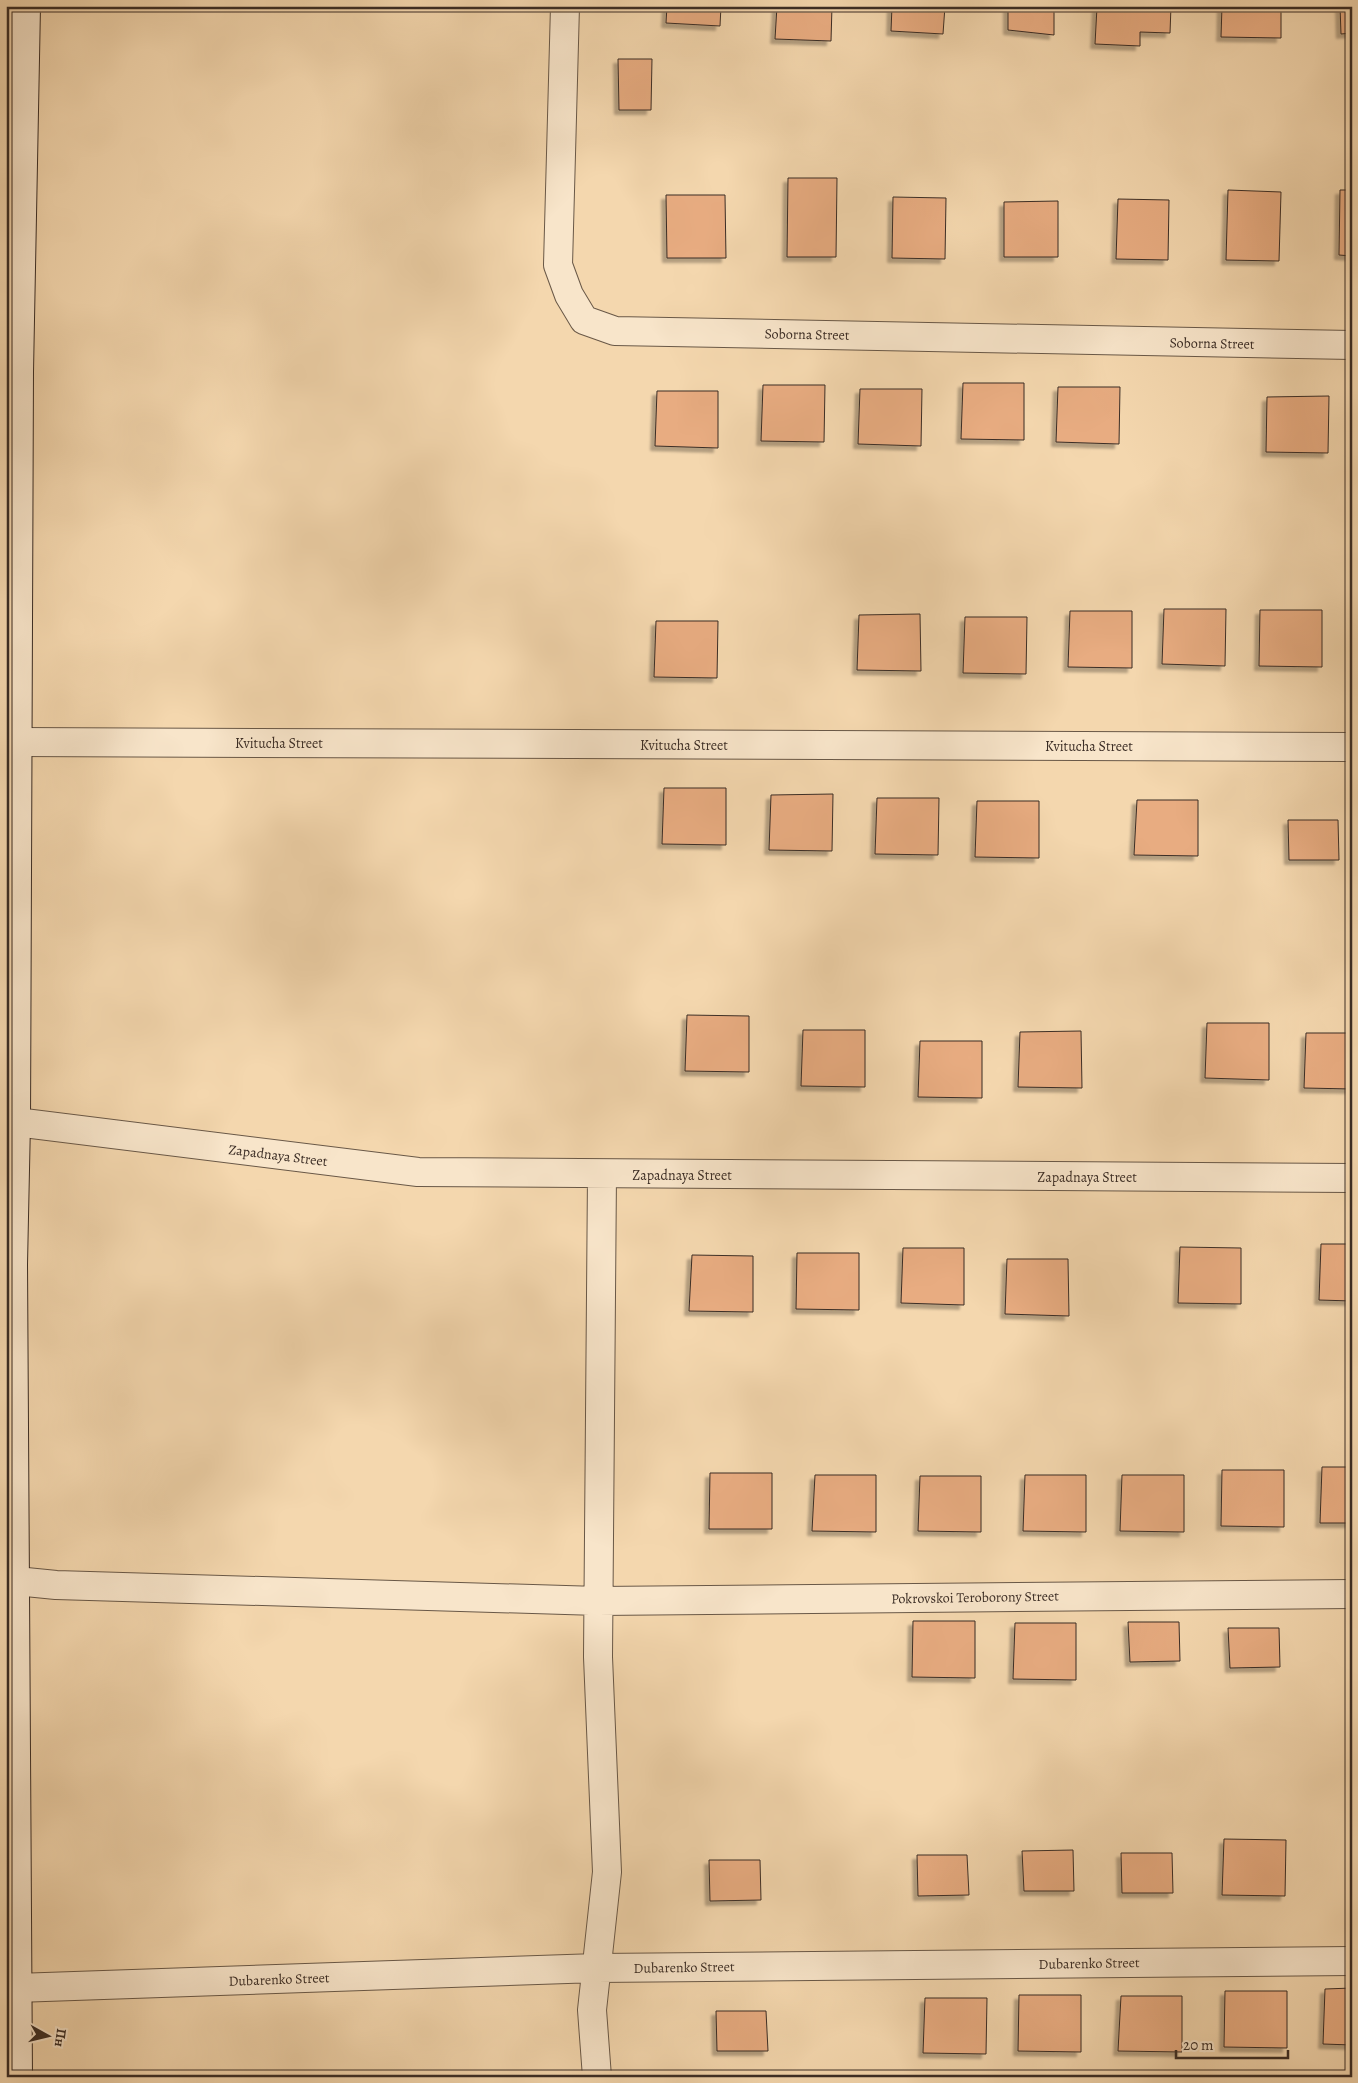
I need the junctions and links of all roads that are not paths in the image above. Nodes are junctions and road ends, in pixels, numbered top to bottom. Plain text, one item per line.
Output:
1 (26, 6) edge
2 (565, 6) edge
3 (1352, 345) edge
4 (17, 742) junction
5 (1352, 748) edge
6 (16, 1122) junction
7 (602, 1174) junction
8 (1352, 1178) edge
9 (16, 1581) junction
10 (1352, 1594) edge
11 (598, 1601) junction
12 (1352, 1961) edge
13 (597, 1968) junction
14 (16, 1988) junction
15 (18, 2077) edge
16 (597, 2077) edge

1 - 4 street
2 - 3 street, Soborna Street
4 - 5 street, Kvіtucha Street
4 - 6 street
6 - 7 street, Zapadnaya Street
6 - 9 street
7 - 8 street, Zapadnaya Street
7 - 11 street
9 - 11 street, Pokrovskoi Teroborony Street
9 - 14 street
10 - 11 street, Pokrovskoi Teroborony Street
11 - 13 street
12 - 13 street, Dubarenko Street
13 - 14 street, Dubarenko Street
13 - 16 street
14 - 15 street

